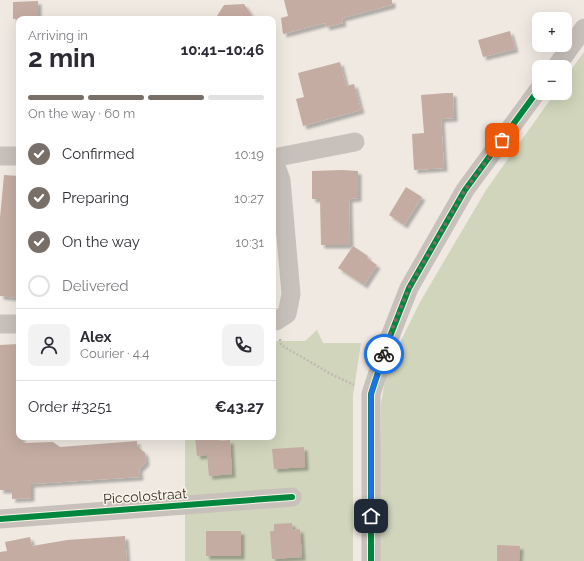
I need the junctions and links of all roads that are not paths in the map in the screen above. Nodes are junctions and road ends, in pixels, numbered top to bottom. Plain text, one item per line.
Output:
1 (584, 28) edge
2 (561, 60) edge
3 (532, 99) edge
4 (355, 142) dead end
5 (0, 156) edge
6 (16, 156) edge
7 (276, 157) edge
8 (276, 166) edge
9 (276, 320) edge
10 (0, 324) edge
11 (16, 324) edge
12 (292, 497) dead end
13 (0, 519) edge
14 (370, 561) edge

1 - 2 street
3 - 14 street
4 - 7 street
5 - 6 street
8 - 9 street
10 - 11 street
12 - 13 street, Piccolostraat

